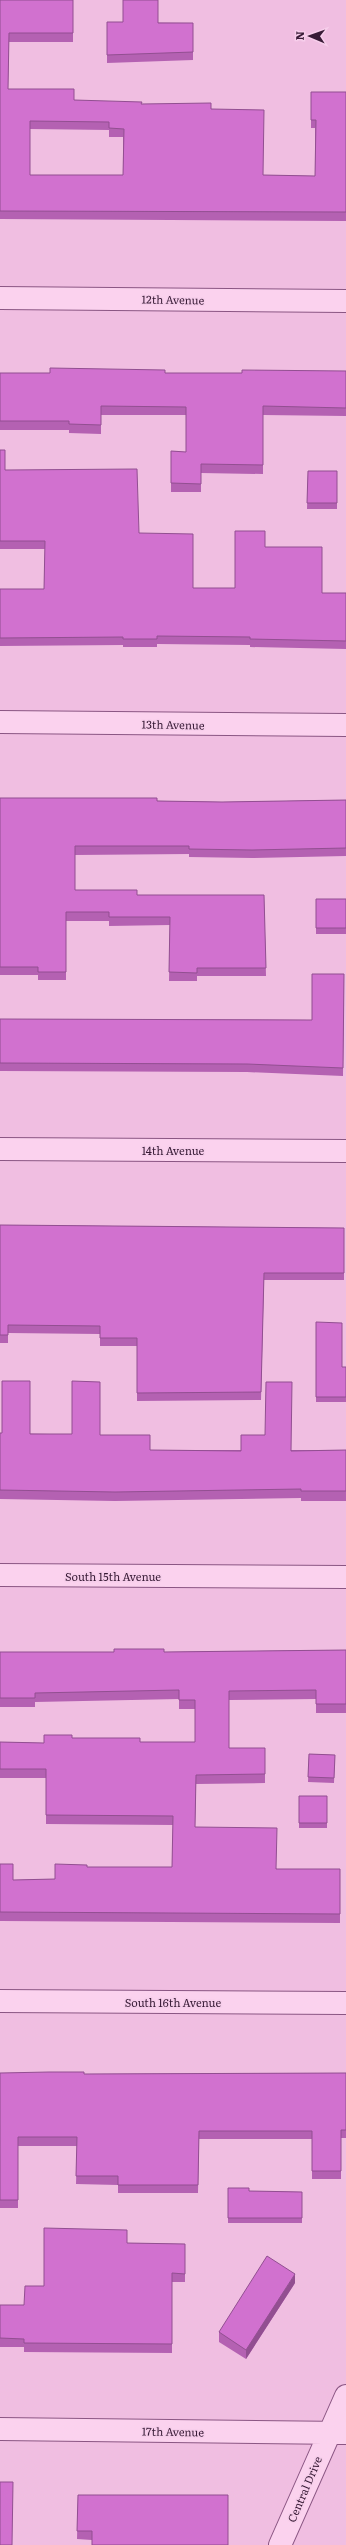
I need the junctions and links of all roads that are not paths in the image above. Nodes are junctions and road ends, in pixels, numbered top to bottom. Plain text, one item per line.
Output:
1 (0, 298) edge
2 (346, 301) edge
3 (0, 722) edge
4 (346, 725) edge
5 (0, 1149) edge
6 (346, 1151) edge
7 (0, 1575) edge
8 (346, 1577) edge
9 (0, 2001) edge
10 (346, 2003) edge
11 (346, 2396) edge
12 (0, 2429) edge
13 (337, 2432) edge
14 (280, 2545) edge

1 - 2 street, 12th Avenue
3 - 4 street, 13th Avenue
5 - 6 street, 14th Avenue
7 - 8 street, South 15th Avenue
9 - 10 street, South 16th Avenue
11 - 13 street, Central Drive
12 - 13 street, 17th Avenue
13 - 14 street, Central Drive

